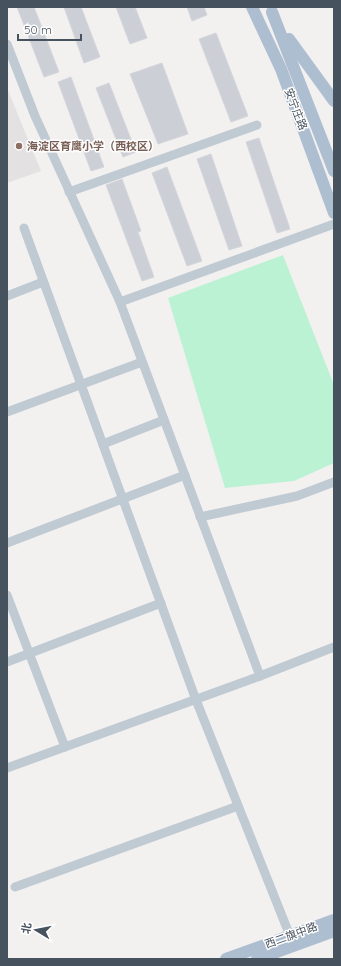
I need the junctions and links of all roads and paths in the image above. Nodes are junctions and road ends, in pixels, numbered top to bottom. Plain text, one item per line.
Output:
1 (252, 7) edge
2 (271, 9) edge
3 (7, 44) edge
4 (334, 101) edge
5 (257, 125) dead end
6 (334, 171) edge
7 (69, 192) junction
8 (334, 213) edge
9 (334, 224) edge
10 (24, 228) dead end
11 (43, 282) junction
12 (7, 296) edge
13 (120, 302) junction
14 (142, 362) junction
15 (81, 385) junction
16 (7, 412) edge
17 (164, 420) junction
18 (103, 444) junction
19 (185, 475) junction
20 (334, 482) edge
21 (123, 499) junction
22 (200, 517) junction
23 (7, 543) edge
24 (7, 595) edge
25 (161, 603) junction
26 (334, 647) edge
27 (30, 654) junction
28 (7, 662) edge
29 (260, 676) junction
30 (196, 700) junction
31 (66, 747) junction
32 (7, 768) edge
33 (238, 806) junction
34 (16, 887) dead end
35 (334, 920) edge
36 (334, 931) edge
37 (290, 936) junction
38 (226, 959) edge
39 (257, 959) edge

1 - 8 main road, 安宁庄路
2 - 4 main road, 安宁庄路
2 - 6 main road, 安宁庄路
3 - 7 street
5 - 7 street
7 - 13 street
9 - 13 street
10 - 11 street
11 - 12 street
11 - 15 street
13 - 14 street
14 - 15 street
14 - 17 street
15 - 16 street
15 - 18 street
17 - 18 street
17 - 19 street
18 - 21 street
19 - 21 street
19 - 22 street
20 - 22 street
21 - 23 street
21 - 25 street
22 - 29 street
24 - 27 street
25 - 27 street
25 - 30 street
26 - 29 street
27 - 28 street
27 - 31 street
29 - 30 street
30 - 31 street
30 - 33 street
31 - 32 street
33 - 34 street
33 - 37 street
35 - 37 main road, 西二旗中路
36 - 39 main road, 西二旗中路
37 - 38 main road, 西二旗中路

